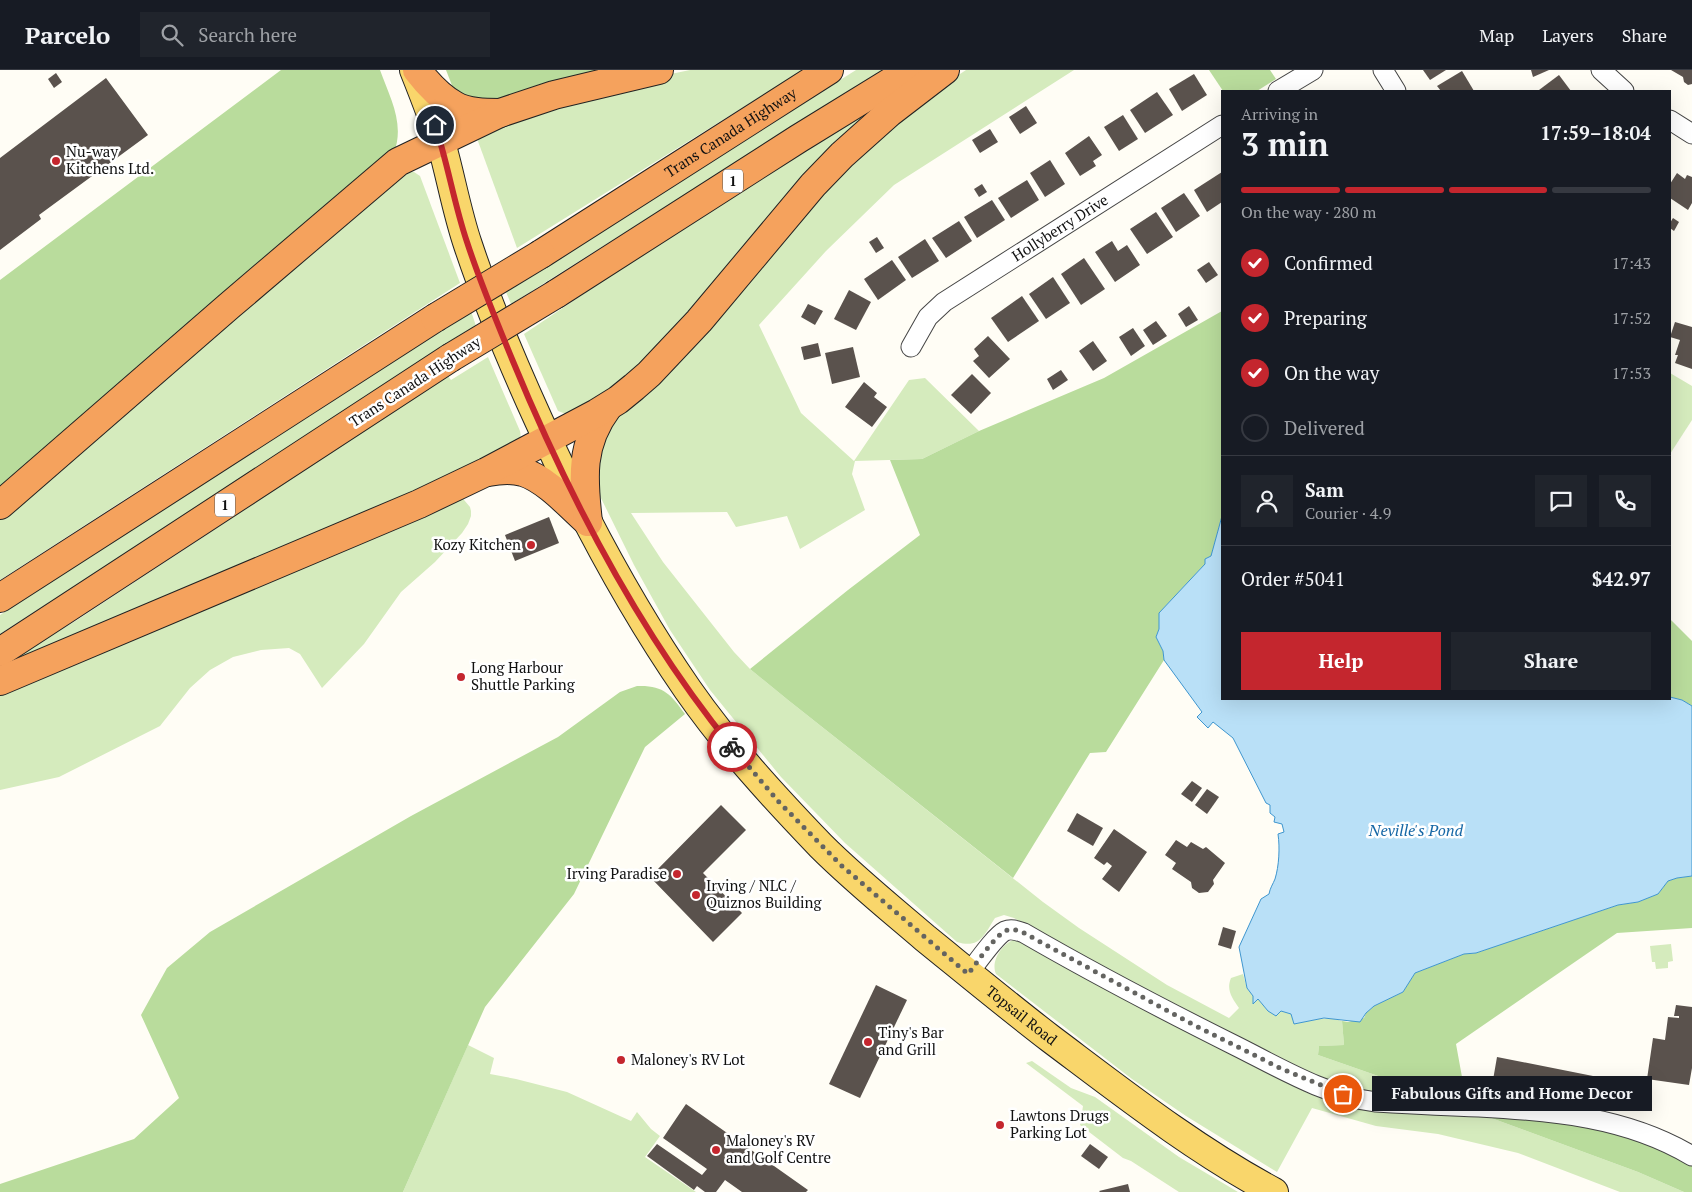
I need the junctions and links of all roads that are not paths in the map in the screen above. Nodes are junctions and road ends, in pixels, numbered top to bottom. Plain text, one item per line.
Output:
1 (416, 70) edge
2 (659, 70) edge
3 (830, 70) edge
4 (910, 70) edge
5 (945, 70) edge
6 (1313, 70) edge
7 (1383, 70) edge
8 (1601, 70) edge
9 (1280, 90) edge
10 (1395, 90) edge
11 (1623, 90) edge
12 (500, 113) junction
13 (1671, 121) edge
14 (1221, 126) edge
15 (1692, 134) edge
16 (441, 142) junction
17 (911, 347) dead end
18 (608, 407) junction
19 (547, 439) junction
20 (486, 472) junction
21 (0, 505) edge
22 (588, 522) junction
23 (0, 598) edge
24 (0, 652) edge
25 (0, 680) edge
26 (968, 974) junction
27 (1692, 1156) edge
28 (1274, 1192) edge

1 - 12 highway
1 - 16 main road, Topsail Road
2 - 12 highway
3 - 23 highway, Trans Canada Highway, bridge
4 - 24 highway, Trans Canada Highway / 1, bridge
5 - 18 highway
6 - 9 street
7 - 10 street
8 - 11 street
12 - 16 highway
13 - 15 street
14 - 17 street, Hollyberry Drive
16 - 19 main road, Topsail Road
16 - 21 highway
18 - 19 highway
18 - 22 highway
19 - 20 highway
19 - 22 main road, Topsail Road
20 - 22 highway
20 - 25 highway
22 - 26 main road, Topsail Road
26 - 27 street
26 - 28 main road, Topsail Road

